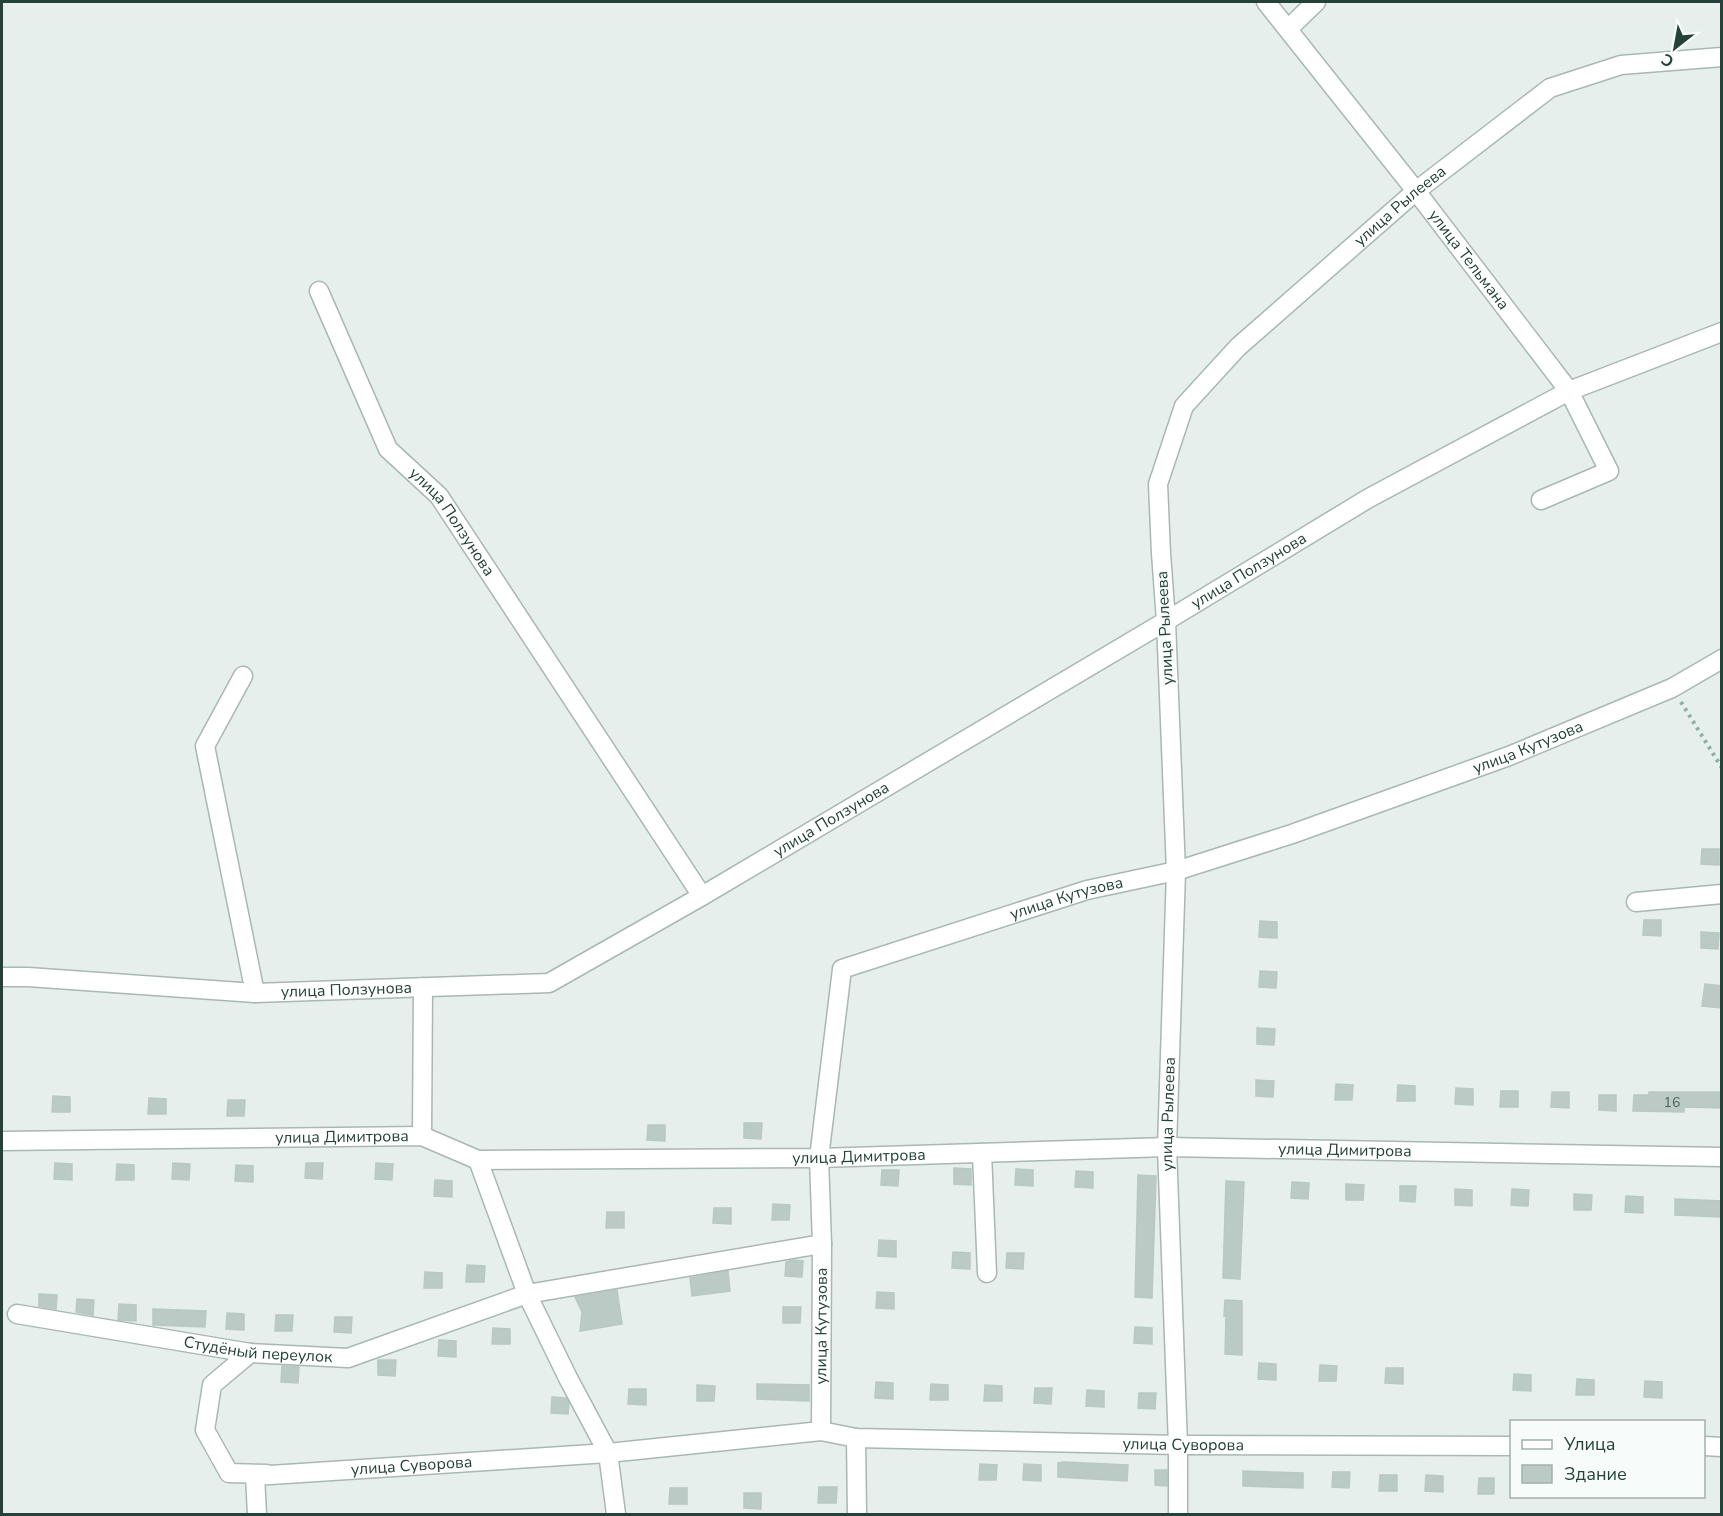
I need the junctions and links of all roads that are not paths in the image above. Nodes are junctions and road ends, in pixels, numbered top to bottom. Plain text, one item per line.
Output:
1 (1266, 2) edge
2 (1316, 2) edge
3 (1288, 29) junction
4 (1722, 57) edge
5 (1416, 191) junction
6 (319, 291) dead end
7 (1722, 332) edge
8 (1569, 391) junction
9 (1540, 500) dead end
10 (1166, 621) junction
11 (1722, 659) edge
12 (243, 676) dead end
13 (1176, 871) junction
14 (1722, 894) edge
15 (702, 896) junction
16 (1636, 902) dead end
17 (2, 977) edge
18 (423, 987) junction
19 (255, 993) junction
20 (422, 1136) junction
21 (2, 1141) edge
22 (1167, 1147) junction
23 (982, 1153) junction
24 (1722, 1157) edge
25 (819, 1158) junction
26 (478, 1160) junction
27 (822, 1244) junction
28 (987, 1273) dead end
29 (527, 1294) junction
30 (17, 1314) dead end
31 (250, 1353) junction
32 (821, 1431) junction
33 (856, 1438) junction
34 (1178, 1445) junction
35 (1510, 1446) edge
36 (1705, 1446) edge
37 (1722, 1447) edge
38 (608, 1453) junction
39 (272, 1474) junction
40 (257, 1515) edge
41 (616, 1515) edge
42 (857, 1515) edge
43 (1178, 1515) edge

1 - 3 street, улица Тельмана
2 - 3 street
3 - 5 street, улица Тельмана
4 - 5 street, улица Рылеева
5 - 8 street, улица Тельмана
5 - 10 street, улица Рылеева
6 - 15 street, улица Ползунова
7 - 8 street, улица Ползунова
8 - 9 street, улица Тельмана
8 - 10 street, улица Ползунова
10 - 13 street, улица Рылеева
10 - 15 street, улица Ползунова
11 - 13 street, улица Кутузова
12 - 19 street
13 - 22 street, улица Рылеева
13 - 25 street, улица Кутузова
14 - 16 street
15 - 18 street, улица Ползунова
17 - 19 street, улица Ползунова
18 - 19 street, улица Ползунова
18 - 20 street
20 - 21 street, улица Димитрова
20 - 26 street, улица Димитрова
22 - 23 street, улица Димитрова
22 - 24 street, улица Димитрова
22 - 34 street, улица Рылеева
23 - 25 street, улица Димитрова
23 - 28 street
25 - 26 street, улица Димитрова
25 - 27 street, улица Кутузова
26 - 29 street
27 - 29 street, Студёный переулок
27 - 32 street, улица Кутузова
29 - 31 street, Студёный переулок
29 - 38 street
30 - 31 street, Студёный переулок
31 - 39 street, улица Суворова
32 - 33 street, улица Суворова
32 - 38 street, улица Суворова
33 - 34 street, улица Суворова
33 - 42 street
34 - 35 street, улица Суворова
34 - 43 street, улица Рылеева
36 - 37 street
38 - 39 street, улица Суворова
38 - 41 street
39 - 40 street

